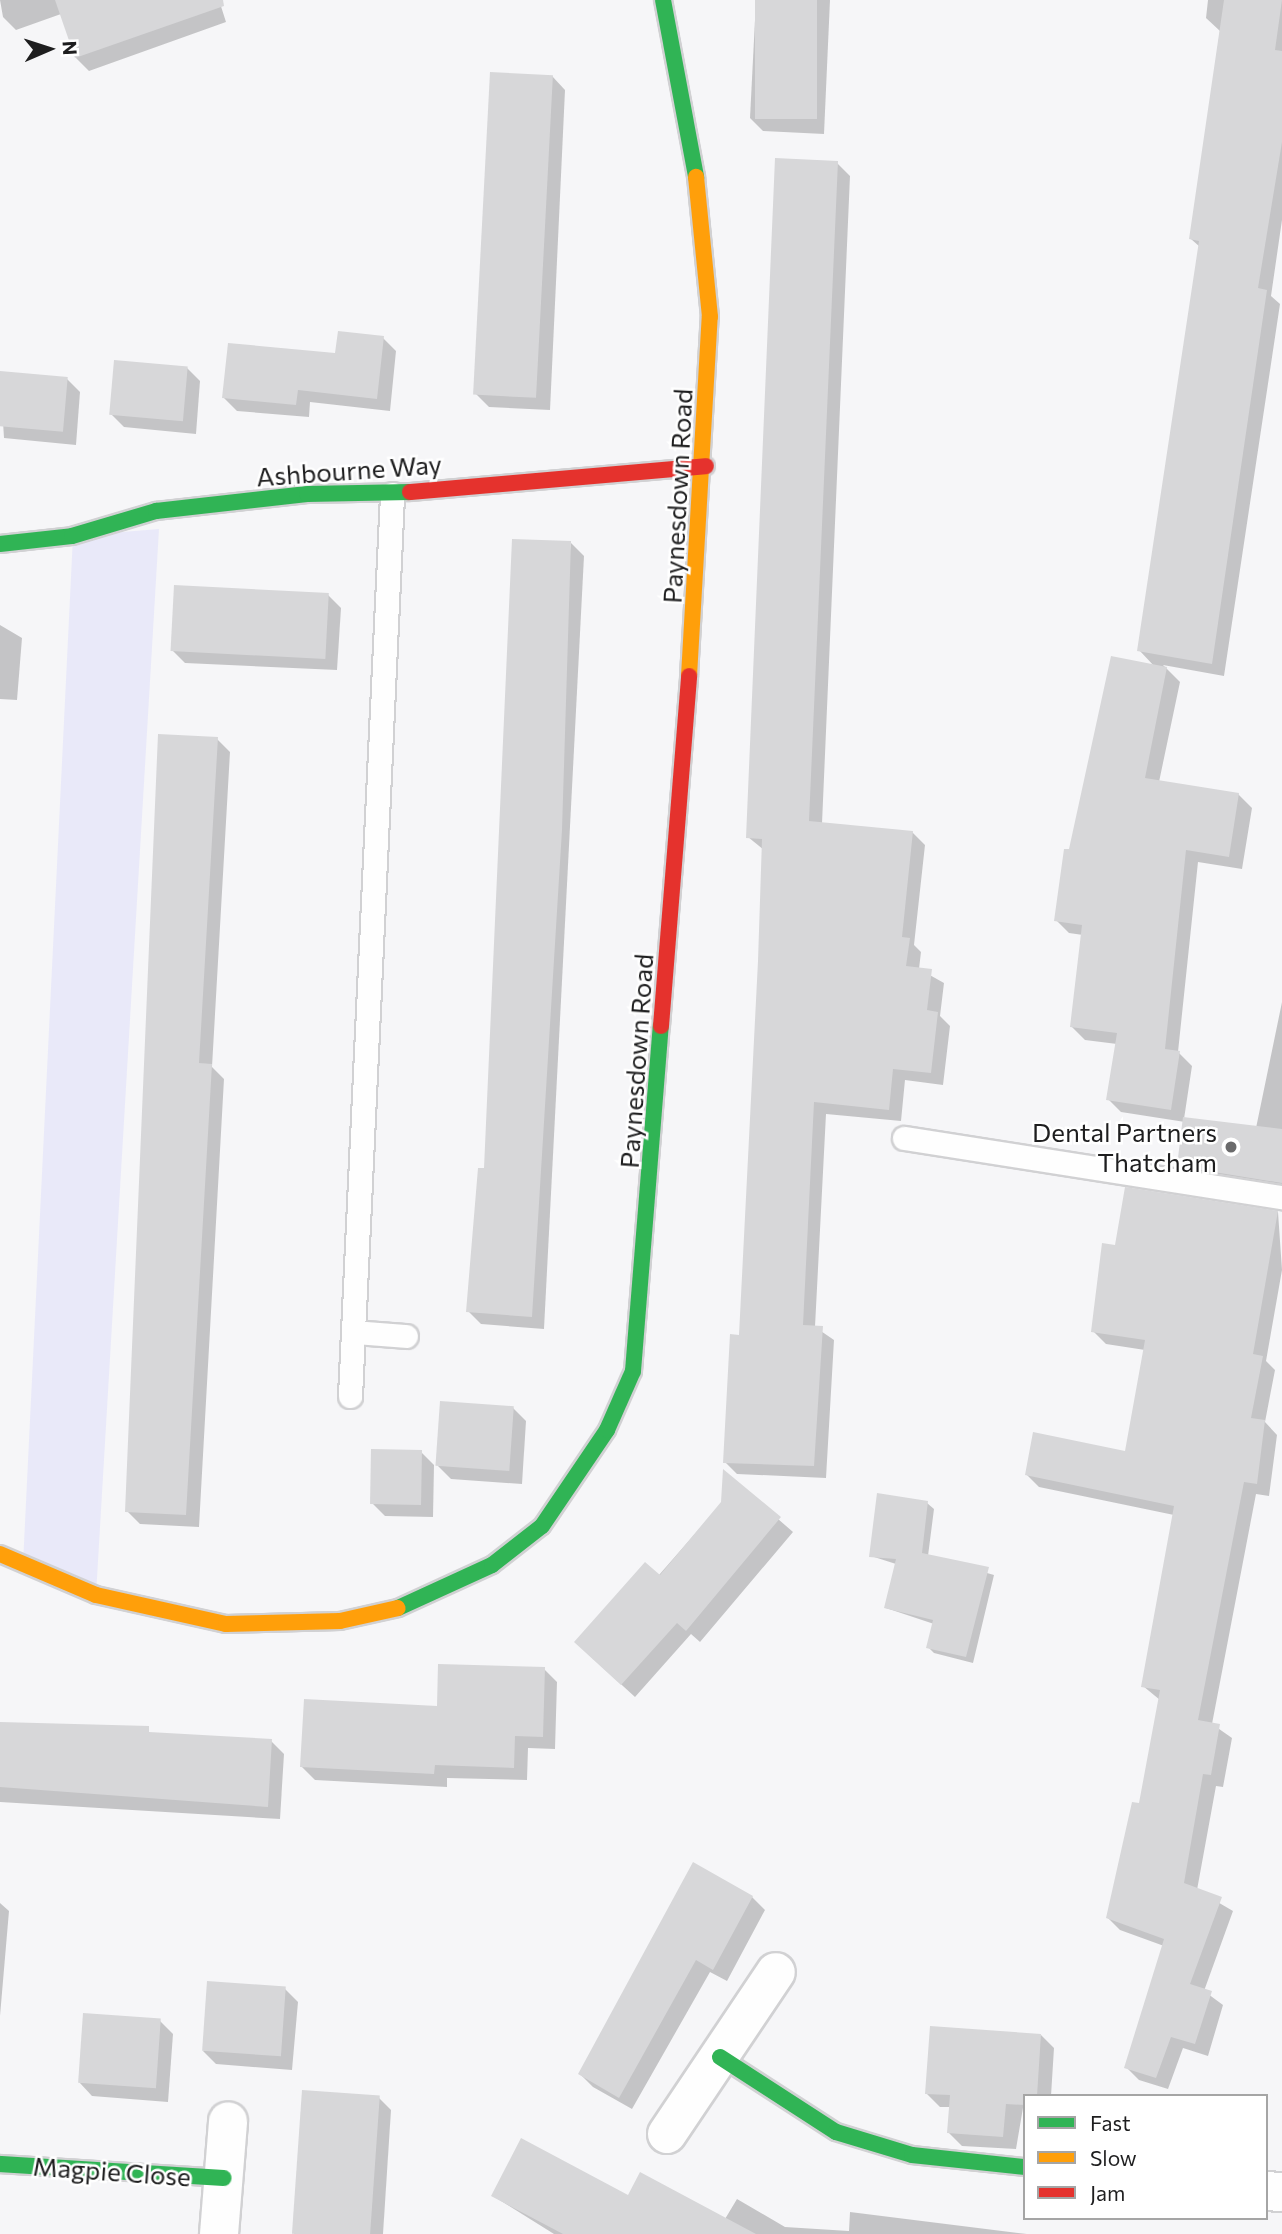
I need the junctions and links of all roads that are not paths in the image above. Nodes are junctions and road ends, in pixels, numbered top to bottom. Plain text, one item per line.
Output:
1 (663, 0) edge
2 (706, 466) junction
3 (392, 494) junction
4 (0, 544) edge
5 (904, 1138) dead end
6 (1282, 1197) edge
7 (354, 1332) junction
8 (406, 1336) dead end
9 (350, 1396) dead end
10 (0, 1554) edge
11 (776, 1972) dead end
12 (720, 2057) junction
13 (228, 2121) dead end
14 (667, 2134) dead end
15 (0, 2164) edge
16 (1023, 2167) edge
17 (224, 2178) junction
18 (219, 2234) edge

1 - 2 street, Paynesdown Road
2 - 3 street, Ashbourne Way
2 - 10 street, Paynesdown Road
3 - 4 street, Ashbourne Way
3 - 7 lane
5 - 6 lane
7 - 8 lane
7 - 9 lane
11 - 12 street
12 - 14 street
12 - 16 street
13 - 17 street, Magpie Close
15 - 17 street, Magpie Close
17 - 18 street, Magpie Close

